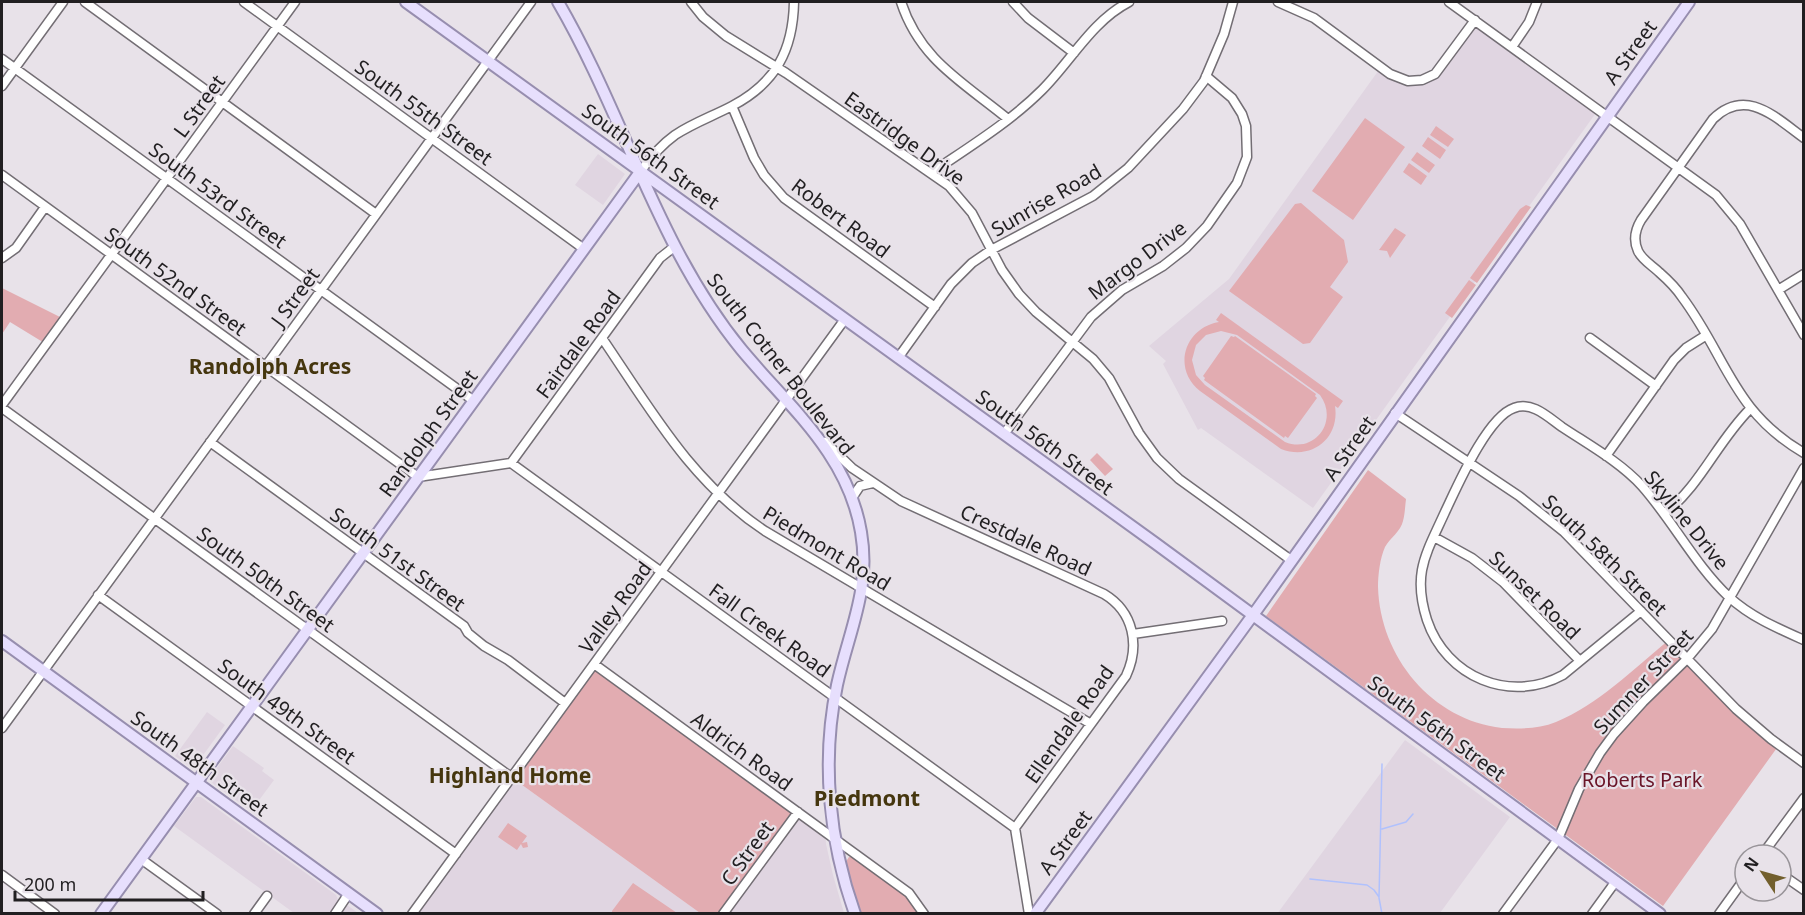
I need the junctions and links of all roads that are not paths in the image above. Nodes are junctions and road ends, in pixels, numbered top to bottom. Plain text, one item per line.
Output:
1 (63, 2) edge
2 (84, 2) edge
3 (244, 2) edge
4 (295, 2) edge
5 (406, 2) edge
6 (531, 2) edge
7 (558, 2) edge
8 (691, 2) edge
9 (794, 2) edge
10 (901, 2) edge
11 (1013, 2) edge
12 (1129, 2) edge
13 (1233, 2) edge
14 (1278, 2) edge
15 (1449, 2) edge
16 (1537, 2) edge
17 (1689, 2) edge
18 (1475, 21) junction
19 (278, 26) junction
20 (1512, 47) junction
21 (1074, 53) junction
22 (2, 58) edge
23 (488, 61) junction
24 (15, 68) junction
25 (777, 68) junction
26 (1206, 76) junction
27 (2, 86) edge
28 (222, 102) junction
29 (732, 106) junction
30 (1607, 116) junction
31 (1008, 118) junction
32 (618, 125) junction
33 (432, 137) junction
34 (1803, 138) edge
35 (600, 142) junction
36 (1678, 167) junction
37 (640, 172) junction
38 (931, 173) junction
39 (2, 175) edge
40 (167, 178) junction
41 (45, 207) junction
42 (376, 214) junction
43 (674, 247) junction
44 (584, 249) junction
45 (991, 250) junction
46 (111, 255) junction
47 (2, 258) edge
48 (1803, 274) edge
49 (321, 290) junction
50 (1778, 290) junction
51 (935, 307) junction
52 (845, 319) junction
53 (1803, 335) edge
54 (1705, 336) junction
55 (602, 338) junction
56 (1590, 338) dead end
57 (1072, 342) junction
58 (898, 358) junction
59 (265, 366) junction
60 (1656, 386) junction
61 (786, 400) junction
62 (474, 401) junction
63 (2, 406) edge
64 (1750, 409) junction
65 (1395, 413) junction
66 (1004, 434) junction
67 (820, 440) junction
68 (210, 442) junction
69 (1803, 453) edge
70 (1606, 456) junction
71 (1468, 462) junction
72 (511, 463) junction
73 (1803, 468) edge
74 (418, 477) junction
75 (873, 483) junction
76 (717, 494) junction
77 (852, 498) junction
78 (1664, 514) junction
79 (154, 519) junction
80 (1434, 537) junction
81 (363, 554) junction
82 (1291, 560) junction
83 (661, 572) junction
84 (862, 589) junction
85 (99, 595) junction
86 (1731, 598) junction
87 (1641, 611) junction
88 (1252, 616) junction
89 (1222, 621) dead end
90 (307, 630) junction
91 (1133, 633) junction
92 (1803, 640) edge
93 (2, 641) edge
94 (1688, 659) junction
95 (1580, 661) junction
96 (594, 664) junction
97 (43, 671) junction
98 (835, 698) junction
99 (565, 703) junction
100 (252, 706) junction
101 (1091, 724) junction
102 (2, 728) edge
103 (1803, 763) edge
104 (511, 777) junction
105 (196, 783) junction
106 (1803, 798) edge
107 (798, 812) junction
108 (1015, 828) junction
109 (835, 838) junction
110 (1558, 839) junction
111 (1771, 843) edge
112 (456, 854) junction
113 (141, 859) junction
114 (2, 875) edge
115 (1616, 881) junction
116 (349, 893) junction
117 (1733, 895) edge
118 (267, 896) dead end
119 (55, 914) edge
120 (101, 914) edge
121 (217, 914) edge
122 (254, 914) edge
123 (335, 914) edge
124 (377, 914) edge
125 (412, 914) edge
126 (723, 914) edge
127 (855, 914) edge
128 (924, 914) edge
129 (1029, 914) edge
130 (1035, 914) edge
131 (1503, 914) edge
132 (1592, 914) edge
133 (1660, 914) edge
134 (1719, 914) edge

1 - 24 street
2 - 28 street
3 - 19 street, South 55th Street
4 - 19 street, L Street
5 - 23 main road, South 56th Street
6 - 23 street, J Street
7 - 32 main road, South Cotner Boulevard
8 - 25 street, Eastridge Drive
9 - 25 street, Randolph Street
10 - 31 street
11 - 21 street
12 - 21 street
13 - 26 street, Sunrise Road
14 - 18 street
15 - 18 street
16 - 20 street
17 - 30 main road, A Street
18 - 20 street
19 - 28 street, L Street
19 - 33 street, South 55th Street
20 - 30 street
21 - 31 street
22 - 24 street, South 53rd Street
23 - 33 street, J Street
23 - 35 main road, South 56th Street
24 - 27 street
24 - 40 street, South 53rd Street
25 - 29 street, Randolph Street
25 - 38 street, Eastridge Drive
26 - 45 street, Sunrise Road
26 - 57 street, Margo Drive
28 - 40 street, L Street
28 - 42 street
29 - 37 street, Randolph Street
29 - 51 street, Robert Road
30 - 36 street
30 - 65 main road, A Street
31 - 38 street
32 - 35 main road
32 - 37 main road, South Cotner Boulevard
33 - 42 street, J Street
33 - 44 street, South 55th Street
34 - 36 street
35 - 37 main road, South 56th Street
36 - 50 street
36 - 54 street
37 - 43 main road, South Cotner Boulevard
37 - 44 main road, Randolph Street
37 - 52 main road, South 56th Street
38 - 45 street, Eastridge Drive
39 - 41 street, South 52nd Street
40 - 46 street, L Street
40 - 49 street, South 53rd Street
41 - 46 street, South 52nd Street
41 - 47 street
42 - 49 street, J Street
43 - 55 street, Fairdale Road
43 - 61 main road, South Cotner Boulevard
44 - 62 main road, Randolph Street
45 - 51 street, Sunrise Road
45 - 57 street, Eastridge Drive
46 - 59 street, South 52nd Street
46 - 63 street, L Street
48 - 50 street
49 - 59 street, J Street
49 - 62 street, South 53rd Street
50 - 53 street
51 - 58 street, Sunrise Road
52 - 58 main road, South 56th Street
52 - 61 street, Valley Road
54 - 60 street
54 - 64 street
55 - 72 street, Fairdale Road
55 - 76 street, Piedmont Road
56 - 60 street
57 - 66 street, Margo Drive
57 - 82 street, Eastridge Drive
58 - 66 main road, South 56th Street
59 - 68 street, J Street
59 - 74 street, South 52nd Street
60 - 70 street
61 - 67 main road, South Cotner Boulevard
61 - 76 street, Valley Road
62 - 74 main road, Randolph Street
63 - 79 street, South 50th Street
64 - 69 street
64 - 78 street
65 - 71 street, South 58th Street
65 - 82 main road, A Street
66 - 88 main road, South 56th Street
67 - 75 street, Crestdale Road
67 - 77 main road, South Cotner Boulevard
68 - 79 street, J Street
68 - 81 street, South 51st Street
70 - 71 street, Skyline Drive
70 - 78 street, Skyline Drive
71 - 80 street
71 - 87 street, South 58th Street
72 - 74 street
72 - 83 street, Fall Creek Road
73 - 86 street, Sumner Street
74 - 81 main road, Randolph Street
75 - 77 street
75 - 91 street, Crestdale Road
76 - 83 street, Valley Road
76 - 84 street, Piedmont Road
77 - 84 main road, South Cotner Boulevard
78 - 86 street, Skyline Drive
79 - 85 street, J Street
79 - 90 street, South 50th Street
80 - 95 street, Sunset Road
80 - 95 street
81 - 90 main road, Randolph Street
81 - 99 street, South 51st Street
82 - 88 main road, A Street
83 - 96 street, Valley Road
83 - 98 street, Fall Creek Road
84 - 98 main road, South Cotner Boulevard
84 - 101 street, Piedmont Road
85 - 97 street, J Street
85 - 100 street, South 49th Street
86 - 92 street, Skyline Drive
86 - 94 street, Sumner Street
87 - 94 street, South 58th Street
87 - 95 street
88 - 110 main road, South 56th Street
88 - 130 main road, A Street
89 - 91 street
90 - 100 main road, Randolph Street
90 - 104 street, South 50th Street
91 - 101 street, Ellendale Road
93 - 97 main road, South 48th Street
94 - 103 street, South 58th Street
94 - 110 street, Sumner Street
96 - 99 street, Valley Road
96 - 107 street, Aldrich Road
97 - 102 street, J Street
97 - 105 main road, South 48th Street
98 - 108 street, Fall Creek Road
98 - 109 main road, South Cotner Boulevard
99 - 104 street, Valley Road
100 - 105 main road, Randolph Street
100 - 112 street, South 49th Street
101 - 108 street, Ellendale Road
104 - 112 street, Valley Road
105 - 113 main road, Randolph Street
105 - 116 main road, South 48th Street
106 - 111 street
107 - 109 street, Aldrich Road
107 - 126 street, C Street
108 - 129 street
109 - 127 main road, South Cotner Boulevard
109 - 128 street, Aldrich Road
110 - 115 main road, South 56th Street
110 - 131 street, Sumner Street
112 - 125 street, Valley Road
113 - 120 main road, Randolph Street
113 - 121 street
114 - 119 street
115 - 132 street
115 - 133 main road, South 56th Street
116 - 123 street
116 - 124 main road, South 48th Street
117 - 134 street
118 - 122 street

